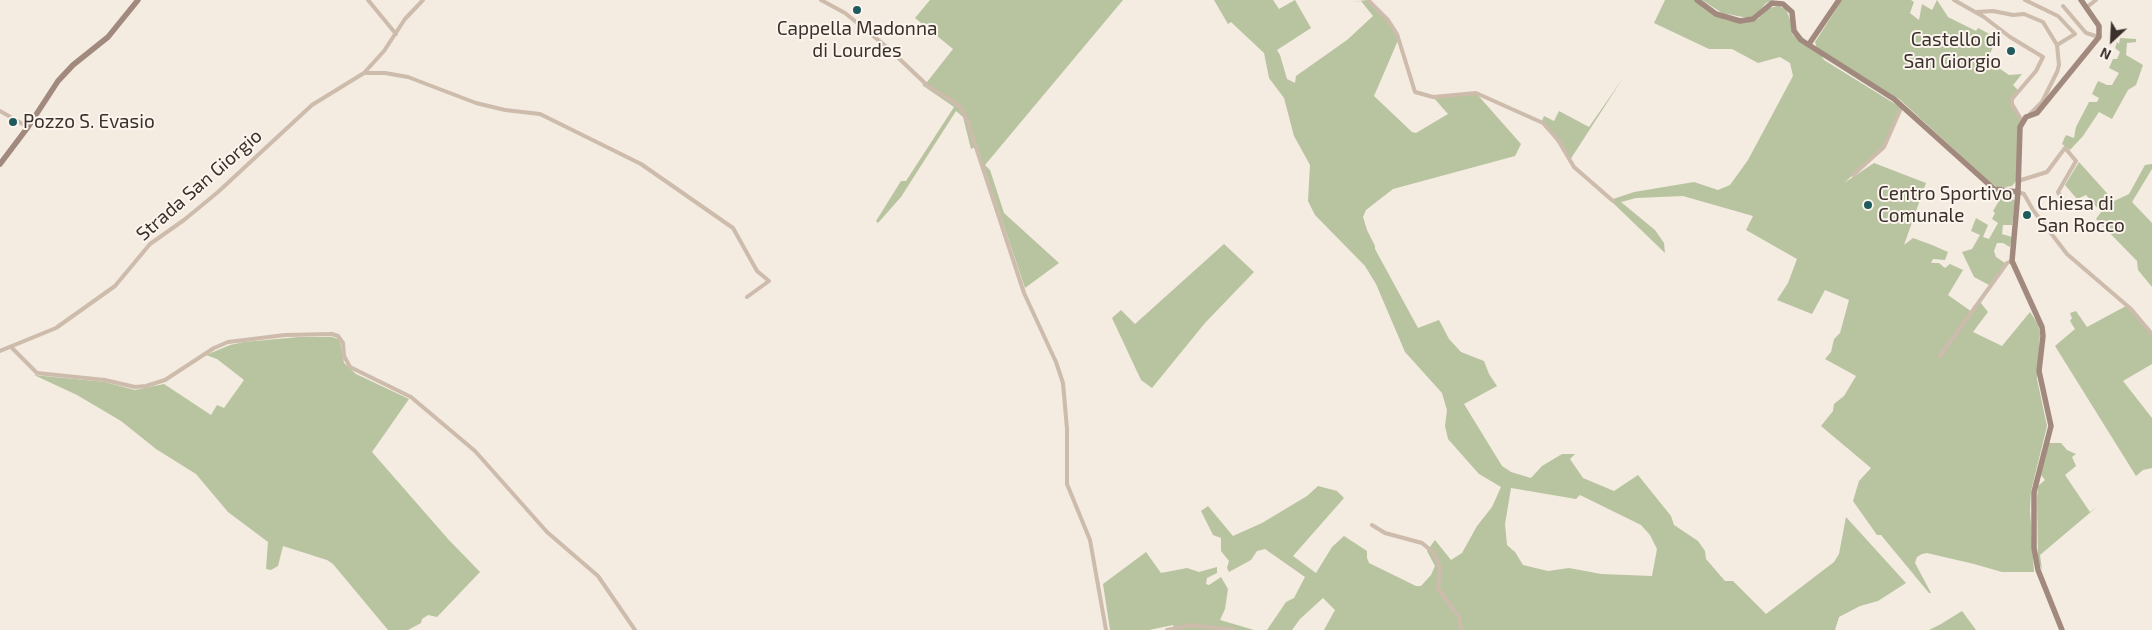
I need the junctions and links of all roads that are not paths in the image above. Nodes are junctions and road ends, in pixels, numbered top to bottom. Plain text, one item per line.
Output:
1 (138, 0) edge
2 (368, 0) edge
3 (423, 0) edge
4 (821, 0) edge
5 (1368, 0) edge
6 (1697, 0) edge
7 (1840, 0) edge
8 (1954, 0) edge
9 (2025, 0) edge
10 (2081, 0) edge
11 (2096, 0) edge
12 (2062, 6) dead end
13 (2087, 7) junction
14 (1976, 12) junction
15 (395, 36) junction
16 (2099, 36) junction
17 (1809, 44) junction
18 (2058, 45) junction
19 (364, 73) junction
20 (1902, 106) junction
21 (0, 111) edge
22 (2024, 119) junction
23 (28, 127) junction
24 (0, 164) edge
25 (1853, 175) dead end
26 (2018, 181) junction
27 (2018, 192) junction
28 (1612, 202) dead end
29 (2056, 205) dead end
30 (2012, 261) junction
31 (770, 281) junction
32 (776, 283) dead end
33 (747, 297) dead end
34 (2152, 334) edge
35 (11, 347) junction
36 (0, 351) edge
37 (1940, 356) dead end
38 (1372, 525) dead end
39 (635, 630) edge
40 (1106, 630) edge
41 (1166, 630) edge
42 (1234, 630) edge
43 (1461, 630) edge
44 (2062, 630) edge

1 - 23 street
2 - 15 street
3 - 15 street, Strada San Giorgio
4 - 40 street
5 - 28 street
6 - 17 street
7 - 17 street
8 - 14 street
9 - 18 street
10 - 13 street
11 - 13 street
12 - 16 street
13 - 16 street
14 - 18 street
14 - 22 street
15 - 19 street, Strada San Giorgio
16 - 22 street
17 - 20 street
18 - 22 street
19 - 31 street
19 - 35 street, Strada San Giorgio
20 - 25 street
20 - 27 street
21 - 23 street
22 - 26 street
23 - 24 street
26 - 27 street
26 - 29 street
27 - 30 street
27 - 34 street
30 - 37 street
30 - 44 street
31 - 32 street
31 - 33 street
35 - 36 street, Strada San Giorgio
35 - 39 street
38 - 43 street
41 - 42 street

